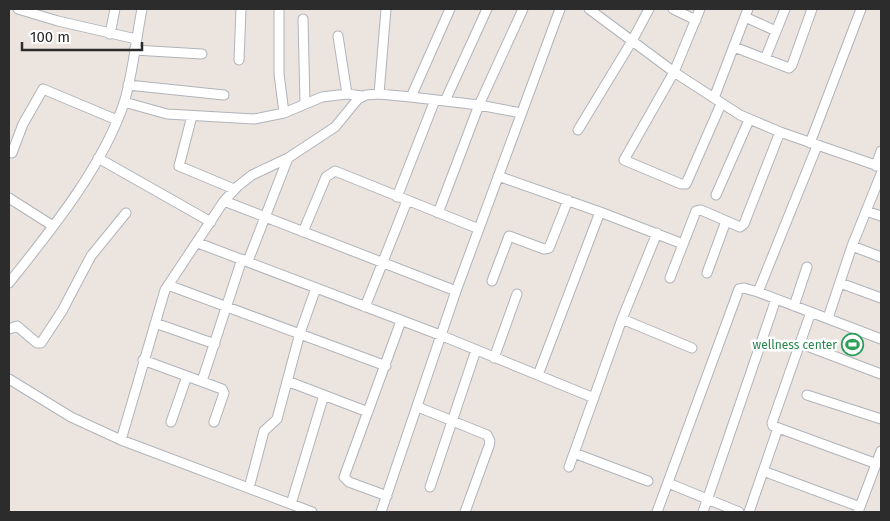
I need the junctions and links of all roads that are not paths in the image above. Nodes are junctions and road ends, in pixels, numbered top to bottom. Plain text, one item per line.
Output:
1 (18, 9) edge
2 (115, 9) edge
3 (142, 9) edge
4 (241, 9) edge
5 (279, 9) edge
6 (386, 9) edge
7 (450, 9) edge
8 (487, 9) edge
9 (523, 9) edge
10 (560, 9) edge
11 (589, 9) edge
12 (649, 9) edge
13 (673, 9) edge
14 (700, 9) edge
15 (785, 9) edge
16 (812, 9) edge
17 (861, 9) edge
18 (747, 13) edge
19 (303, 19) dead end
20 (696, 20) junction
21 (776, 31) junction
22 (110, 34) junction
23 (338, 36) dead end
24 (136, 39) junction
25 (632, 41) junction
26 (734, 47) junction
27 (134, 50) junction
28 (202, 54) dead end
29 (765, 59) junction
30 (239, 60) dead end
31 (674, 72) junction
32 (128, 85) junction
33 (347, 94) junction
34 (379, 94) junction
35 (224, 95) dead end
36 (363, 96) junction
37 (411, 97) junction
38 (434, 100) junction
39 (445, 101) junction
40 (718, 101) junction
41 (124, 102) junction
42 (305, 104) junction
43 (479, 105) junction
44 (284, 113) junction
45 (521, 113) junction
46 (192, 116) junction
47 (117, 120) junction
48 (749, 120) junction
49 (578, 130) dead end
50 (780, 132) junction
51 (814, 145) junction
52 (881, 151) edge
53 (12, 153) dead end
54 (98, 158) junction
55 (288, 158) junction
56 (879, 167) edge
57 (881, 174) edge
58 (498, 176) junction
59 (234, 189) junction
60 (716, 195) dead end
61 (396, 197) junction
62 (9, 198) edge
63 (568, 200) junction
64 (224, 201) junction
65 (407, 201) junction
66 (866, 211) junction
67 (600, 212) junction
68 (126, 213) dead end
69 (438, 213) junction
70 (881, 216) edge
71 (265, 217) junction
72 (726, 221) junction
73 (211, 222) junction
74 (53, 226) junction
75 (479, 229) junction
76 (303, 232) junction
77 (657, 233) junction
78 (198, 243) junction
79 (683, 244) junction
80 (852, 246) junction
81 (881, 257) edge
82 (245, 260) junction
83 (383, 262) junction
84 (807, 267) dead end
85 (707, 273) dead end
86 (670, 278) dead end
87 (492, 281) dead end
88 (9, 283) edge
89 (840, 283) junction
90 (168, 285) junction
91 (316, 288) junction
92 (456, 291) junction
93 (758, 292) junction
94 (517, 294) dead end
95 (881, 298) edge
96 (776, 299) junction
97 (794, 306) junction
98 (227, 307) junction
99 (365, 307) junction
100 (811, 312) junction
101 (828, 318) junction
102 (622, 319) junction
103 (401, 320) junction
104 (155, 323) junction
105 (9, 329) edge
106 (300, 333) junction
107 (440, 336) junction
108 (881, 339) edge
109 (799, 343) junction
110 (215, 344) junction
111 (692, 348) dead end
112 (476, 350) junction
113 (494, 358) junction
114 (143, 360) junction
115 (386, 366) junction
116 (881, 374) edge
117 (538, 375) junction
118 (187, 376) junction
119 (9, 379) edge
120 (202, 381) junction
121 (287, 381) junction
122 (324, 395) junction
123 (807, 395) dead end
124 (594, 398) junction
125 (418, 407) junction
126 (368, 412) junction
127 (881, 419) edge
128 (452, 420) junction
129 (171, 422) dead end
130 (214, 422) dead end
131 (778, 428) junction
132 (121, 440) junction
133 (881, 451) edge
134 (574, 453) junction
135 (877, 464) junction
136 (569, 466) dead end
137 (763, 471) junction
138 (648, 481) dead end
139 (668, 483) junction
140 (430, 487) dead end
141 (249, 488) junction
142 (387, 496) junction
143 (708, 500) junction
144 (291, 504) junction
145 (859, 510) edge
146 (312, 512) edge
147 (381, 512) edge
148 (465, 512) edge
149 (657, 512) edge
150 (703, 512) edge
151 (739, 512) edge
152 (749, 512) edge

1 - 22 street
2 - 22 street
3 - 24 street
4 - 30 street
5 - 44 street
6 - 34 street
7 - 37 street
8 - 39 street
9 - 43 street
10 - 45 street
11 - 25 street
12 - 25 street
13 - 20 street
14 - 20 street
15 - 21 street
16 - 29 street
17 - 51 street
18 - 21 street
18 - 26 street
19 - 42 street
20 - 31 street
21 - 29 street
22 - 24 street
23 - 33 street
24 - 27 street
25 - 31 street
25 - 49 street
26 - 29 street
26 - 40 street
27 - 28 street
27 - 32 street
31 - 40 street
31 - 40 street
32 - 35 street
32 - 41 street
33 - 36 street
33 - 42 street
34 - 36 street
34 - 37 street
36 - 55 street
37 - 38 street
38 - 39 street
38 - 61 street
39 - 43 street
40 - 48 street
41 - 46 street
41 - 47 street
42 - 44 street
43 - 45 street
43 - 69 street
44 - 46 street
45 - 58 street
46 - 59 street
47 - 53 street
47 - 54 street
48 - 50 street
48 - 60 street
50 - 51 street
50 - 72 street
51 - 56 street
51 - 93 street
52 - 56 street
54 - 73 street
54 - 74 street
55 - 59 street
55 - 71 street
57 - 66 street
58 - 63 street
58 - 75 street
59 - 64 street
61 - 65 street
61 - 76 street
62 - 74 street
63 - 67 street
63 - 87 street
64 - 71 street
64 - 73 street
65 - 69 street
65 - 83 street
66 - 70 street
66 - 80 street
67 - 77 street
67 - 117 street
68 - 105 street
69 - 75 street
71 - 76 street
71 - 82 street
72 - 79 street
72 - 85 street
73 - 78 street
74 - 88 street
75 - 92 street
76 - 83 street
77 - 79 street
77 - 102 street
78 - 82 street
78 - 90 street
79 - 86 street
80 - 81 street
80 - 89 street
82 - 91 street
82 - 98 street
83 - 92 street
83 - 99 street
84 - 97 street
89 - 95 street
89 - 101 street
90 - 98 street
90 - 104 street
91 - 99 street
91 - 106 street
92 - 107 street
93 - 96 street
93 - 139 street
94 - 113 street
96 - 97 street
96 - 143 street
97 - 100 street
98 - 106 street
98 - 110 street
99 - 103 street
100 - 101 street
100 - 109 street
101 - 108 street
102 - 111 street
102 - 124 street
103 - 107 street
103 - 115 street
104 - 110 street
104 - 114 street
106 - 115 street
106 - 121 street
107 - 112 street
107 - 125 street
109 - 116 street
109 - 131 street
110 - 120 street
112 - 113 street
112 - 128 street
113 - 117 street
114 - 118 street
114 - 132 street
115 - 126 street
117 - 124 street
118 - 120 street
118 - 129 street
119 - 132 street
120 - 130 street
121 - 122 street
121 - 141 street
122 - 126 street
122 - 144 street
123 - 127 street
124 - 134 street
125 - 128 street
125 - 142 street
126 - 142 street
128 - 140 street
128 - 148 street
131 - 135 street
131 - 137 street
132 - 141 street
133 - 135 street
134 - 136 street
134 - 138 street
135 - 145 street
137 - 145 street
137 - 152 street
139 - 143 street
139 - 149 street
141 - 144 street
142 - 147 street
143 - 150 street
143 - 151 street
144 - 146 street

